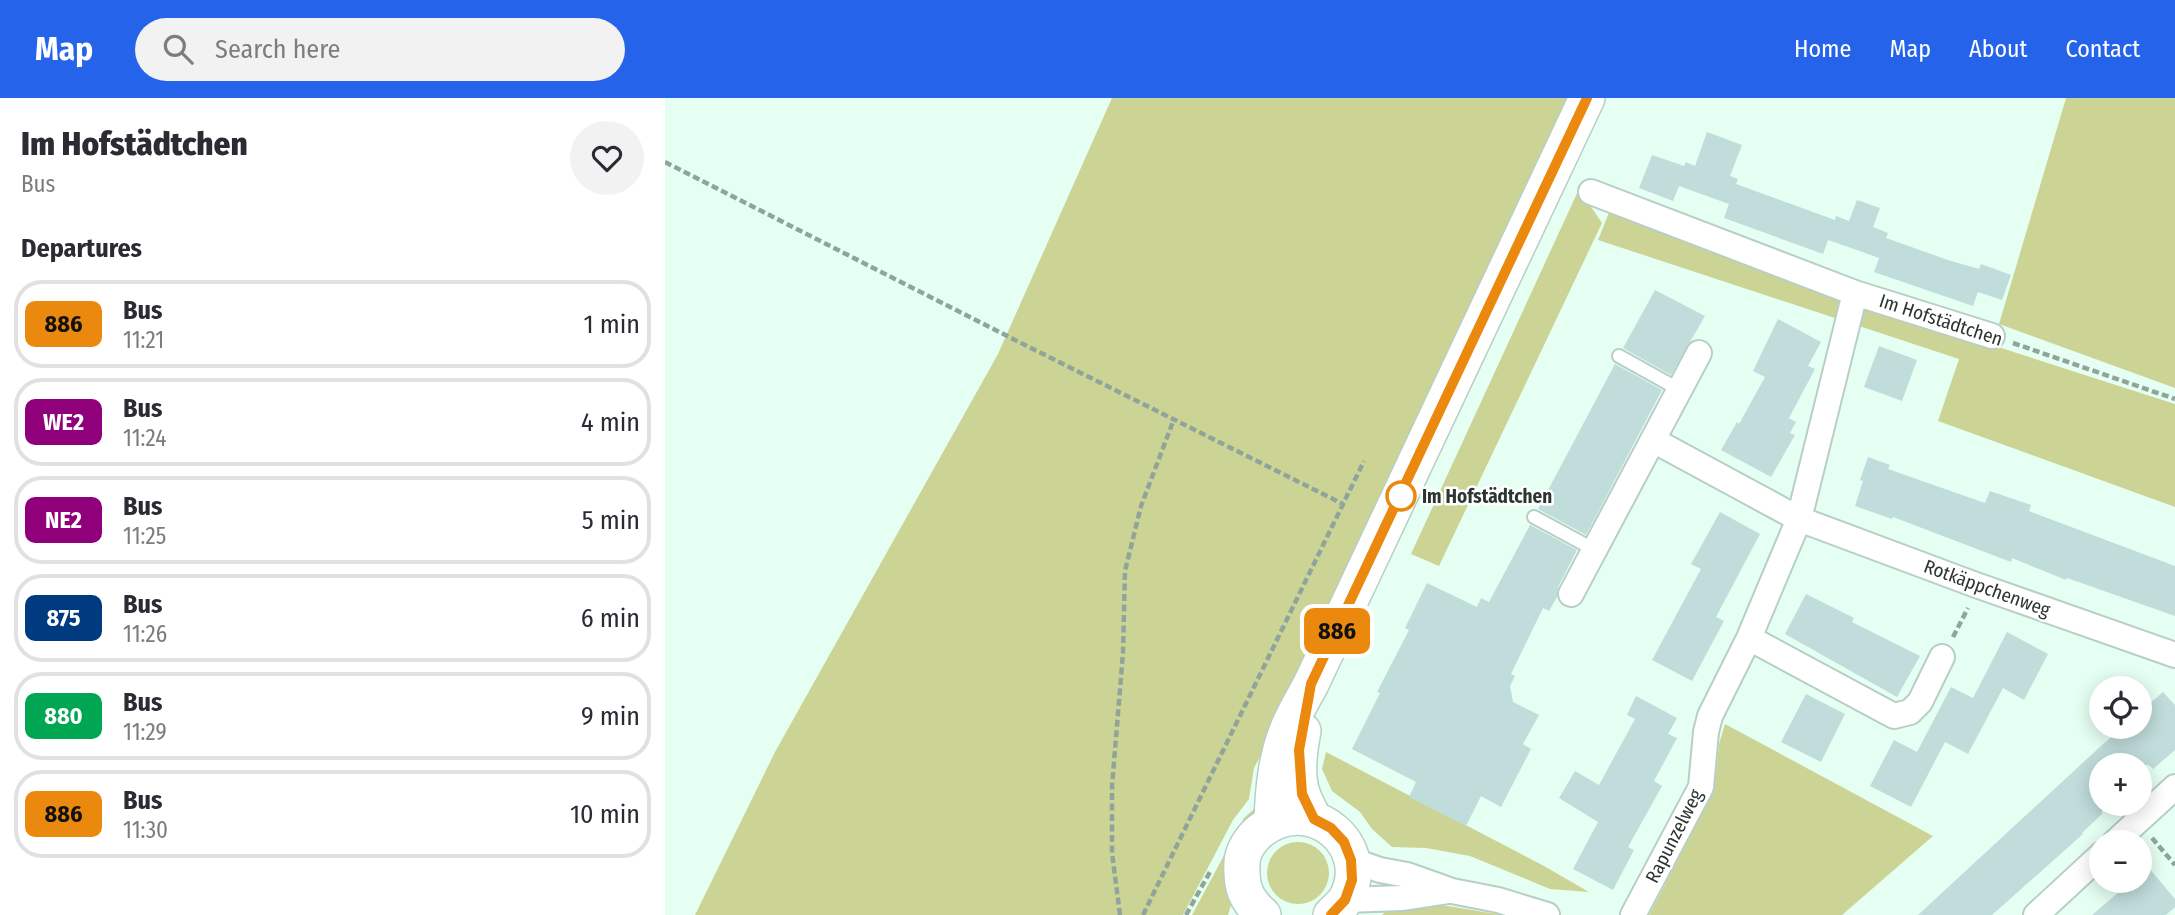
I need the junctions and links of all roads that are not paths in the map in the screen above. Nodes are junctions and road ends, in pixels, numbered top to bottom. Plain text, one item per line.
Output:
1 (1587, 98) edge
2 (1591, 192) dead end
3 (1854, 293) junction
4 (1993, 336) road end
5 (1699, 353) dead end
6 (1619, 356) dead end
7 (1680, 390) junction
8 (1653, 440) junction
9 (1534, 517) dead end
10 (1799, 519) junction
11 (1595, 550) junction
12 (1571, 594) dead end
13 (1749, 638) junction
14 (2175, 655) edge
15 (1943, 657) road end
16 (1311, 684) junction
17 (2175, 787) edge
18 (1314, 819) junction
19 (1272, 822) junction
20 (2128, 830) edge
21 (1351, 860) junction
22 (2089, 866) edge
23 (1452, 891) junction
24 (1338, 908) edge
25 (1251, 911) edge
26 (1547, 915) edge
27 (1633, 915) edge
28 (2036, 915) edge

1 - 16 street
2 - 3 street, Im Hofstädtchen
3 - 4 street, Im Hofstädtchen
3 - 10 street, Rapunzelweg
5 - 7 street
6 - 7 lane
7 - 8 street
8 - 10 street
8 - 11 street
9 - 11 lane
10 - 13 street, Rapunzelweg
10 - 14 street, Rotkäppchenweg
11 - 12 street
13 - 15 street
13 - 27 street, Rapunzelweg
16 - 18 street
16 - 19 street
17 - 20 street
18 - 19 street
18 - 21 street
19 - 25 street
21 - 23 street
21 - 24 street
22 - 28 street
23 - 24 street
23 - 26 street

